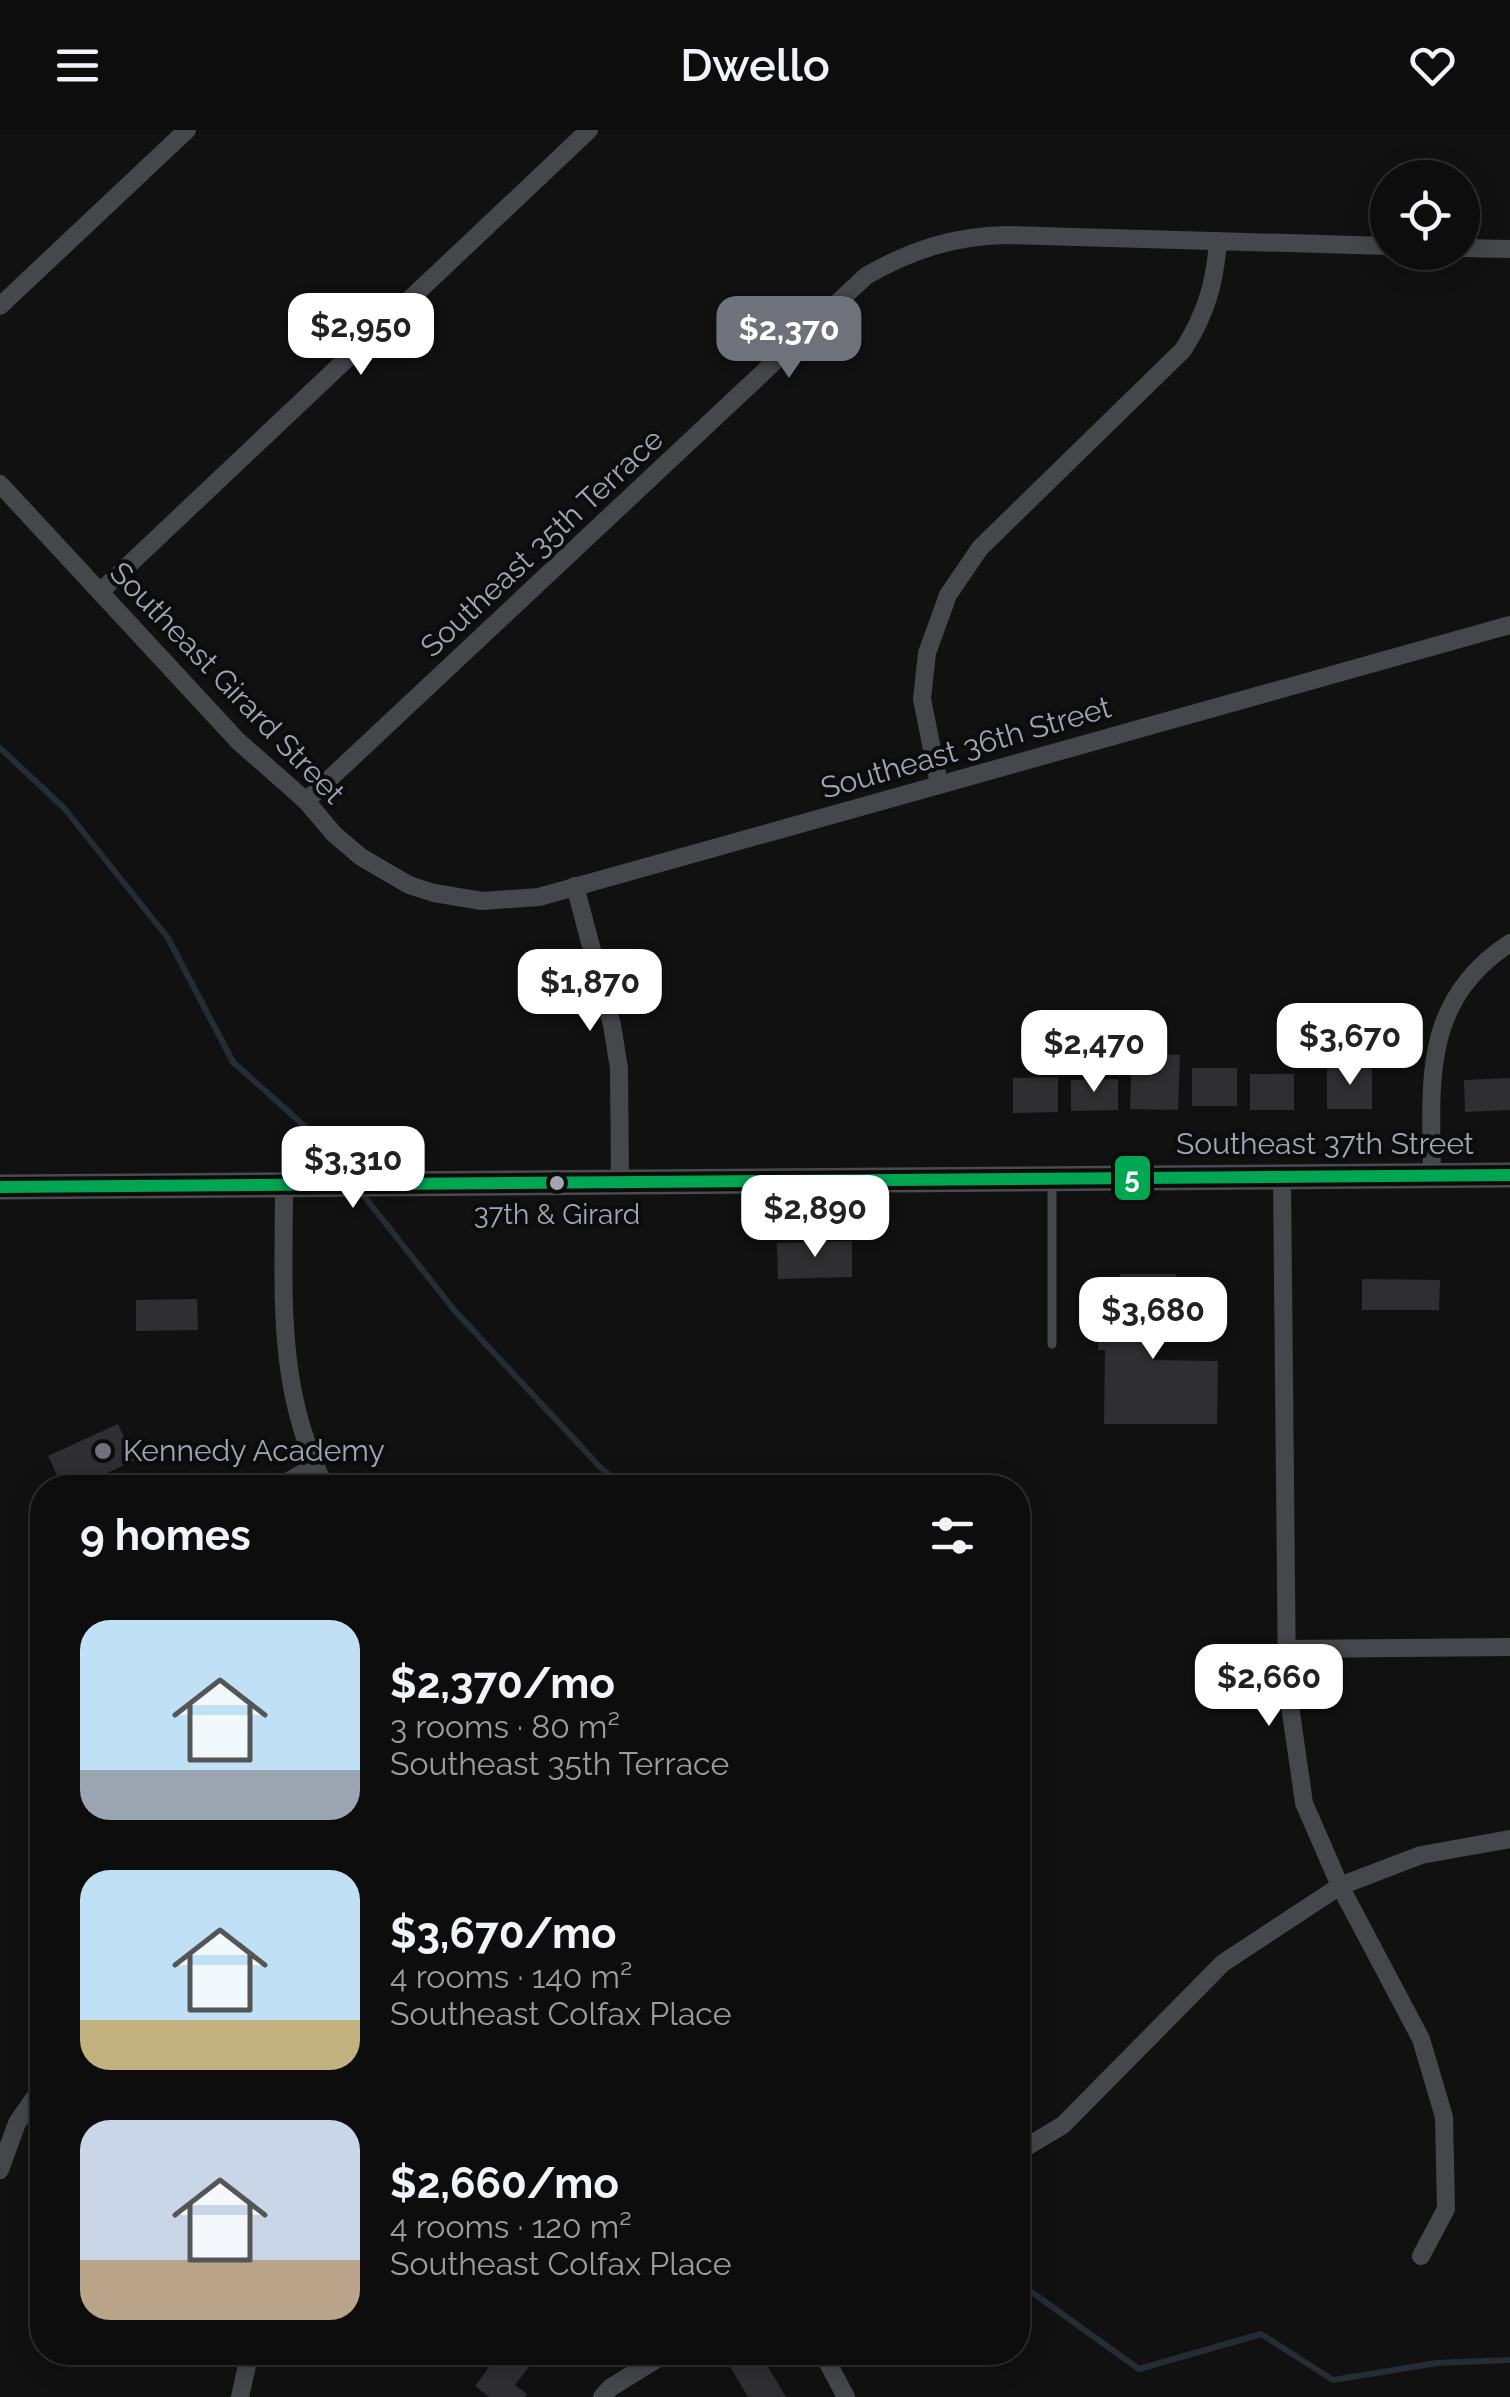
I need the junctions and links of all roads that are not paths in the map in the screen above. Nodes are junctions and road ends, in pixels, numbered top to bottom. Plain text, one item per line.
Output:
1 (187, 130) edge
2 (589, 130) edge
3 (1218, 241) junction
4 (1370, 245) edge
5 (1480, 248) edge
6 (1510, 249) edge
7 (0, 306) edge
8 (0, 484) edge
9 (100, 592) junction
10 (1510, 626) edge
11 (939, 784) junction
12 (306, 801) junction
13 (575, 886) junction
14 (434, 893) joint
15 (1510, 943) edge
16 (1510, 1175) edge
17 (1282, 1176) junction
18 (1432, 1176) junction
19 (1052, 1179) junction
20 (620, 1182) junction
21 (292, 1184) junction
22 (0, 1187) edge
23 (1052, 1344) dead end
24 (315, 1466) junction
25 (299, 1475) edge
26 (320, 1475) edge
27 (1510, 1647) edge
28 (1287, 1649) junction
29 (1510, 1839) edge
30 (1340, 1886) junction
31 (30, 2105) edge
32 (1030, 2145) edge
33 (0, 2170) edge
34 (1421, 2256) dead end
35 (247, 2365) edge
36 (647, 2365) edge
37 (829, 2365) edge
38 (240, 2397) edge
39 (602, 2397) edge
40 (846, 2397) edge

1 - 7 street
2 - 9 street
3 - 4 street, Southeast 35th Terrace
3 - 11 street
3 - 12 street, Southeast 35th Terrace
5 - 6 street
8 - 9 street, Southeast Girard Street
9 - 12 street, Southeast Girard Street
10 - 11 street, Southeast 36th Street
11 - 13 street, Southeast 36th Street
12 - 14 street, Southeast Girard Street
13 - 14 street, Southeast 36th Street
13 - 20 street
15 - 18 street
16 - 18 main road, Southeast 37th Street
17 - 18 main road, Southeast 37th Street
17 - 19 main road, Southeast 37th Street
17 - 28 street
19 - 20 main road, Southeast 37th Street
19 - 23 lane
20 - 21 main road, Southeast 37th Street
21 - 22 main road, Southeast 37th Street
21 - 24 street
24 - 25 street
24 - 26 street
27 - 28 street
28 - 30 street
29 - 30 street
30 - 32 street
30 - 34 street
31 - 33 street
35 - 38 street
36 - 39 street
37 - 40 street

